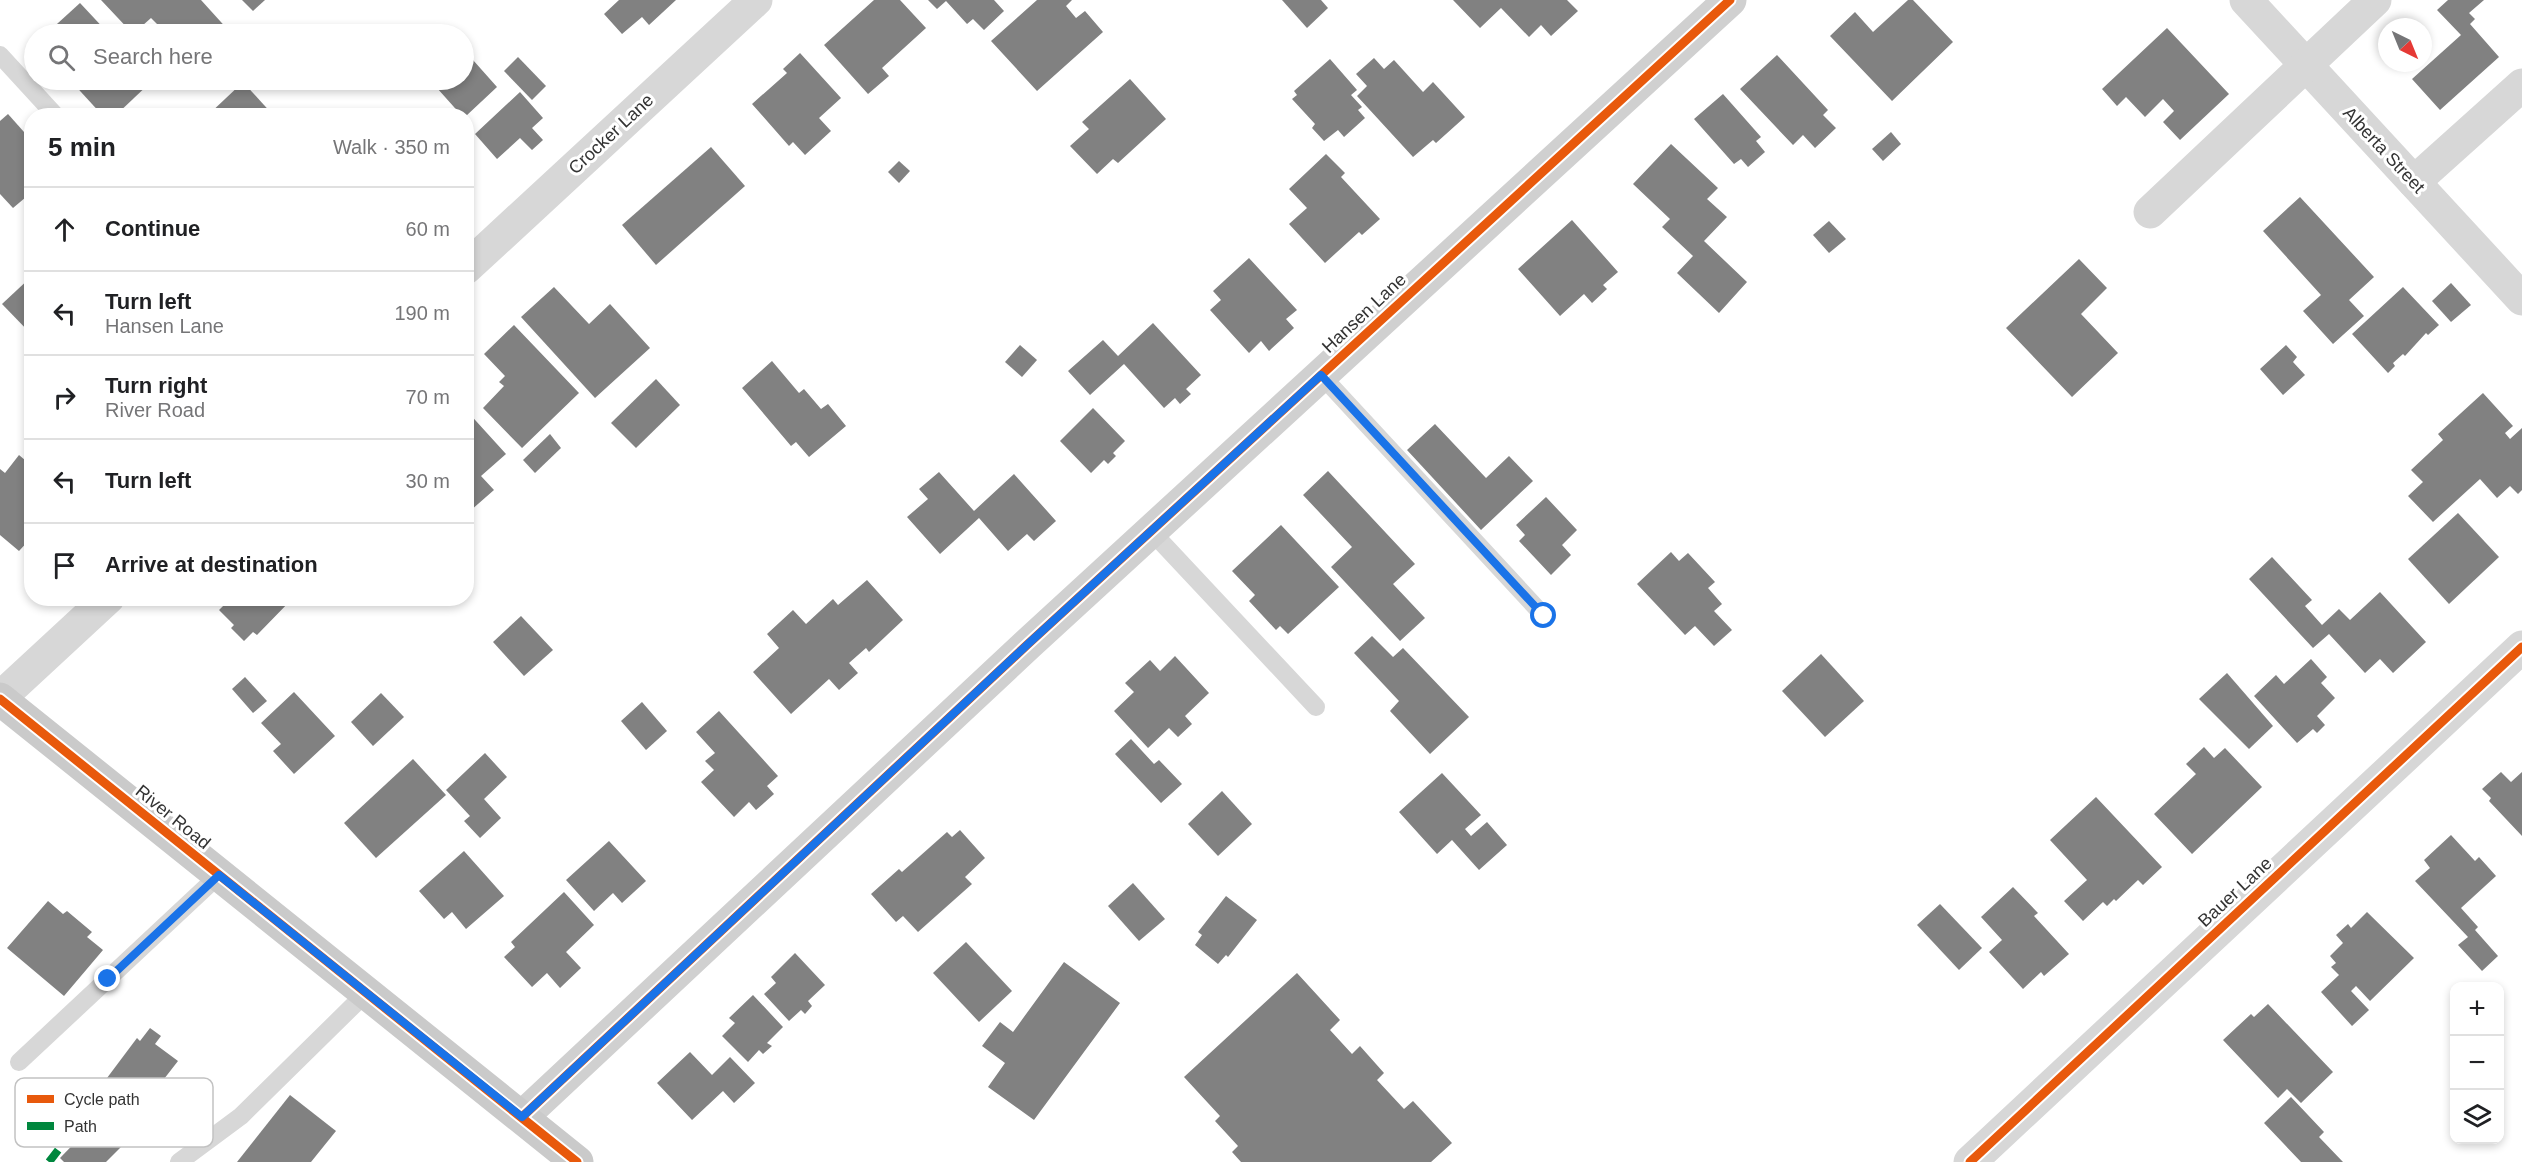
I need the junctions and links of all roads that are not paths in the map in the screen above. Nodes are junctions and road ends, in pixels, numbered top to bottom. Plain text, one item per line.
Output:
1 (756, 0) edge
2 (1730, 0) edge
3 (2246, 0) edge
4 (2374, 0) edge
5 (0, 55) edge
6 (2306, 65) junction
7 (24, 81) edge
8 (2522, 85) edge
9 (32, 90) edge
10 (49, 108) edge
11 (2414, 182) junction
12 (2150, 212) dead end
13 (474, 261) edge
14 (2522, 299) edge
15 (1321, 375) junction
16 (1152, 531) junction
17 (99, 606) edge
18 (1544, 616) dead end
19 (2522, 646) edge
20 (0, 698) edge
21 (1316, 707) dead end
22 (219, 875) junction
23 (366, 993) junction
24 (19, 1062) dead end
25 (522, 1117) junction
26 (213, 1137) edge
27 (199, 1147) edge
28 (570, 1160) edge
29 (179, 1162) edge
30 (1970, 1162) edge

1 - 13 street, Crocker Lane
2 - 15 street, Hansen Lane
3 - 6 street, Alberta Street
4 - 6 street
5 - 7 lane
6 - 11 street, Alberta Street
6 - 12 street
8 - 11 street
9 - 10 lane
11 - 14 street, Alberta Street
15 - 16 street, Hansen Lane
15 - 18 lane
16 - 21 lane
16 - 25 street, Hansen Lane
17 - 20 street
19 - 30 street, Bauer Lane
20 - 22 main road, River Road
22 - 23 main road, River Road
22 - 24 lane
23 - 25 main road, River Road
23 - 26 lane
25 - 28 main road, River Road
27 - 29 lane

